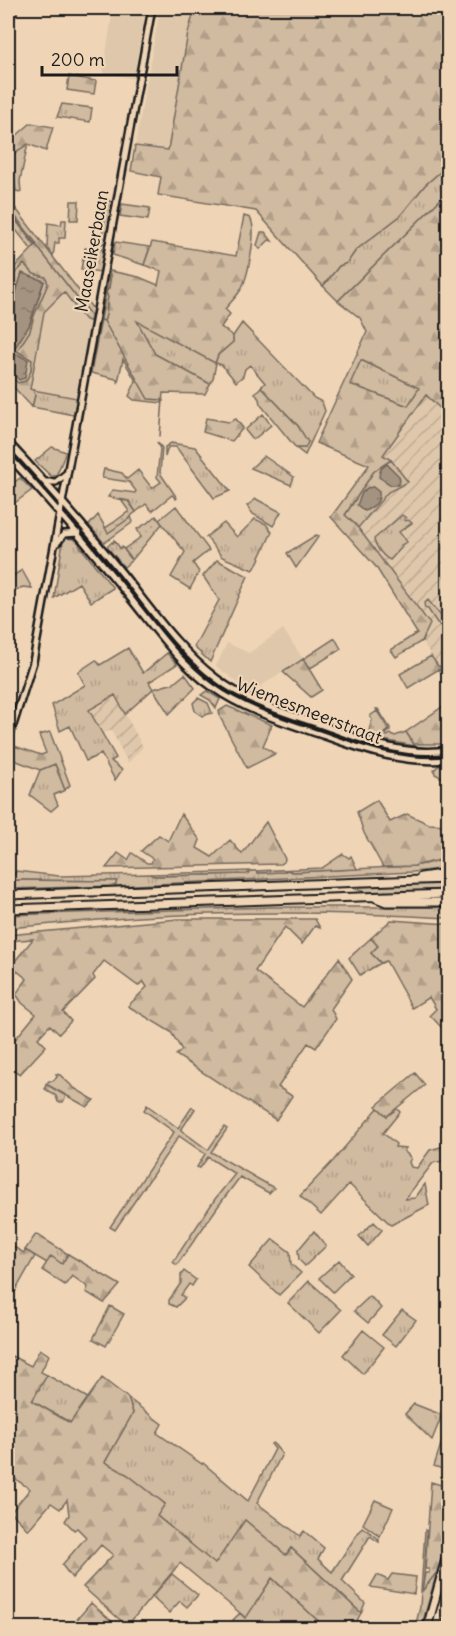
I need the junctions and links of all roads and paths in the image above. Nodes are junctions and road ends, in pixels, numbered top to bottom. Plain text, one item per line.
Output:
1 (153, 8) edge
2 (8, 442) edge
3 (8, 456) edge
4 (66, 473) junction
5 (45, 482) junction
6 (62, 501) junction
7 (60, 512) junction
8 (78, 533) junction
9 (54, 547) junction
10 (8, 741) edge
11 (448, 750) edge
12 (448, 760) edge
13 (448, 873) edge
14 (448, 879) edge
15 (398, 881) junction
16 (448, 894) edge
17 (8, 895) edge
18 (373, 897) junction
19 (448, 902) edge
20 (8, 909) edge
21 (448, 1552) edge
22 (448, 1586) edge
23 (427, 1629) edge
24 (436, 1629) edge

1 - 4 main road, Maaseikerbaan
2 - 5 main road, Wiemesmeerstraat
3 - 7 main road, Wiemesmeerstraat
4 - 5 main road
4 - 6 main road, Maaseikerbaan
5 - 6 main road, Wiemesmeerstraat
6 - 7 main road, Maaseikerbaan
6 - 11 main road, Wiemesmeerstraat
7 - 8 main road, Wiemesmeerstraat
7 - 9 main road, Maaseikerbaan
8 - 9 main road
8 - 12 main road, Wiemesmeerstraat
9 - 10 main road, Maaseikerbaan
13 - 15 highway
14 - 15 highway
15 - 17 highway
16 - 18 highway
18 - 19 highway
18 - 20 highway
21 - 23 highway
22 - 24 highway

